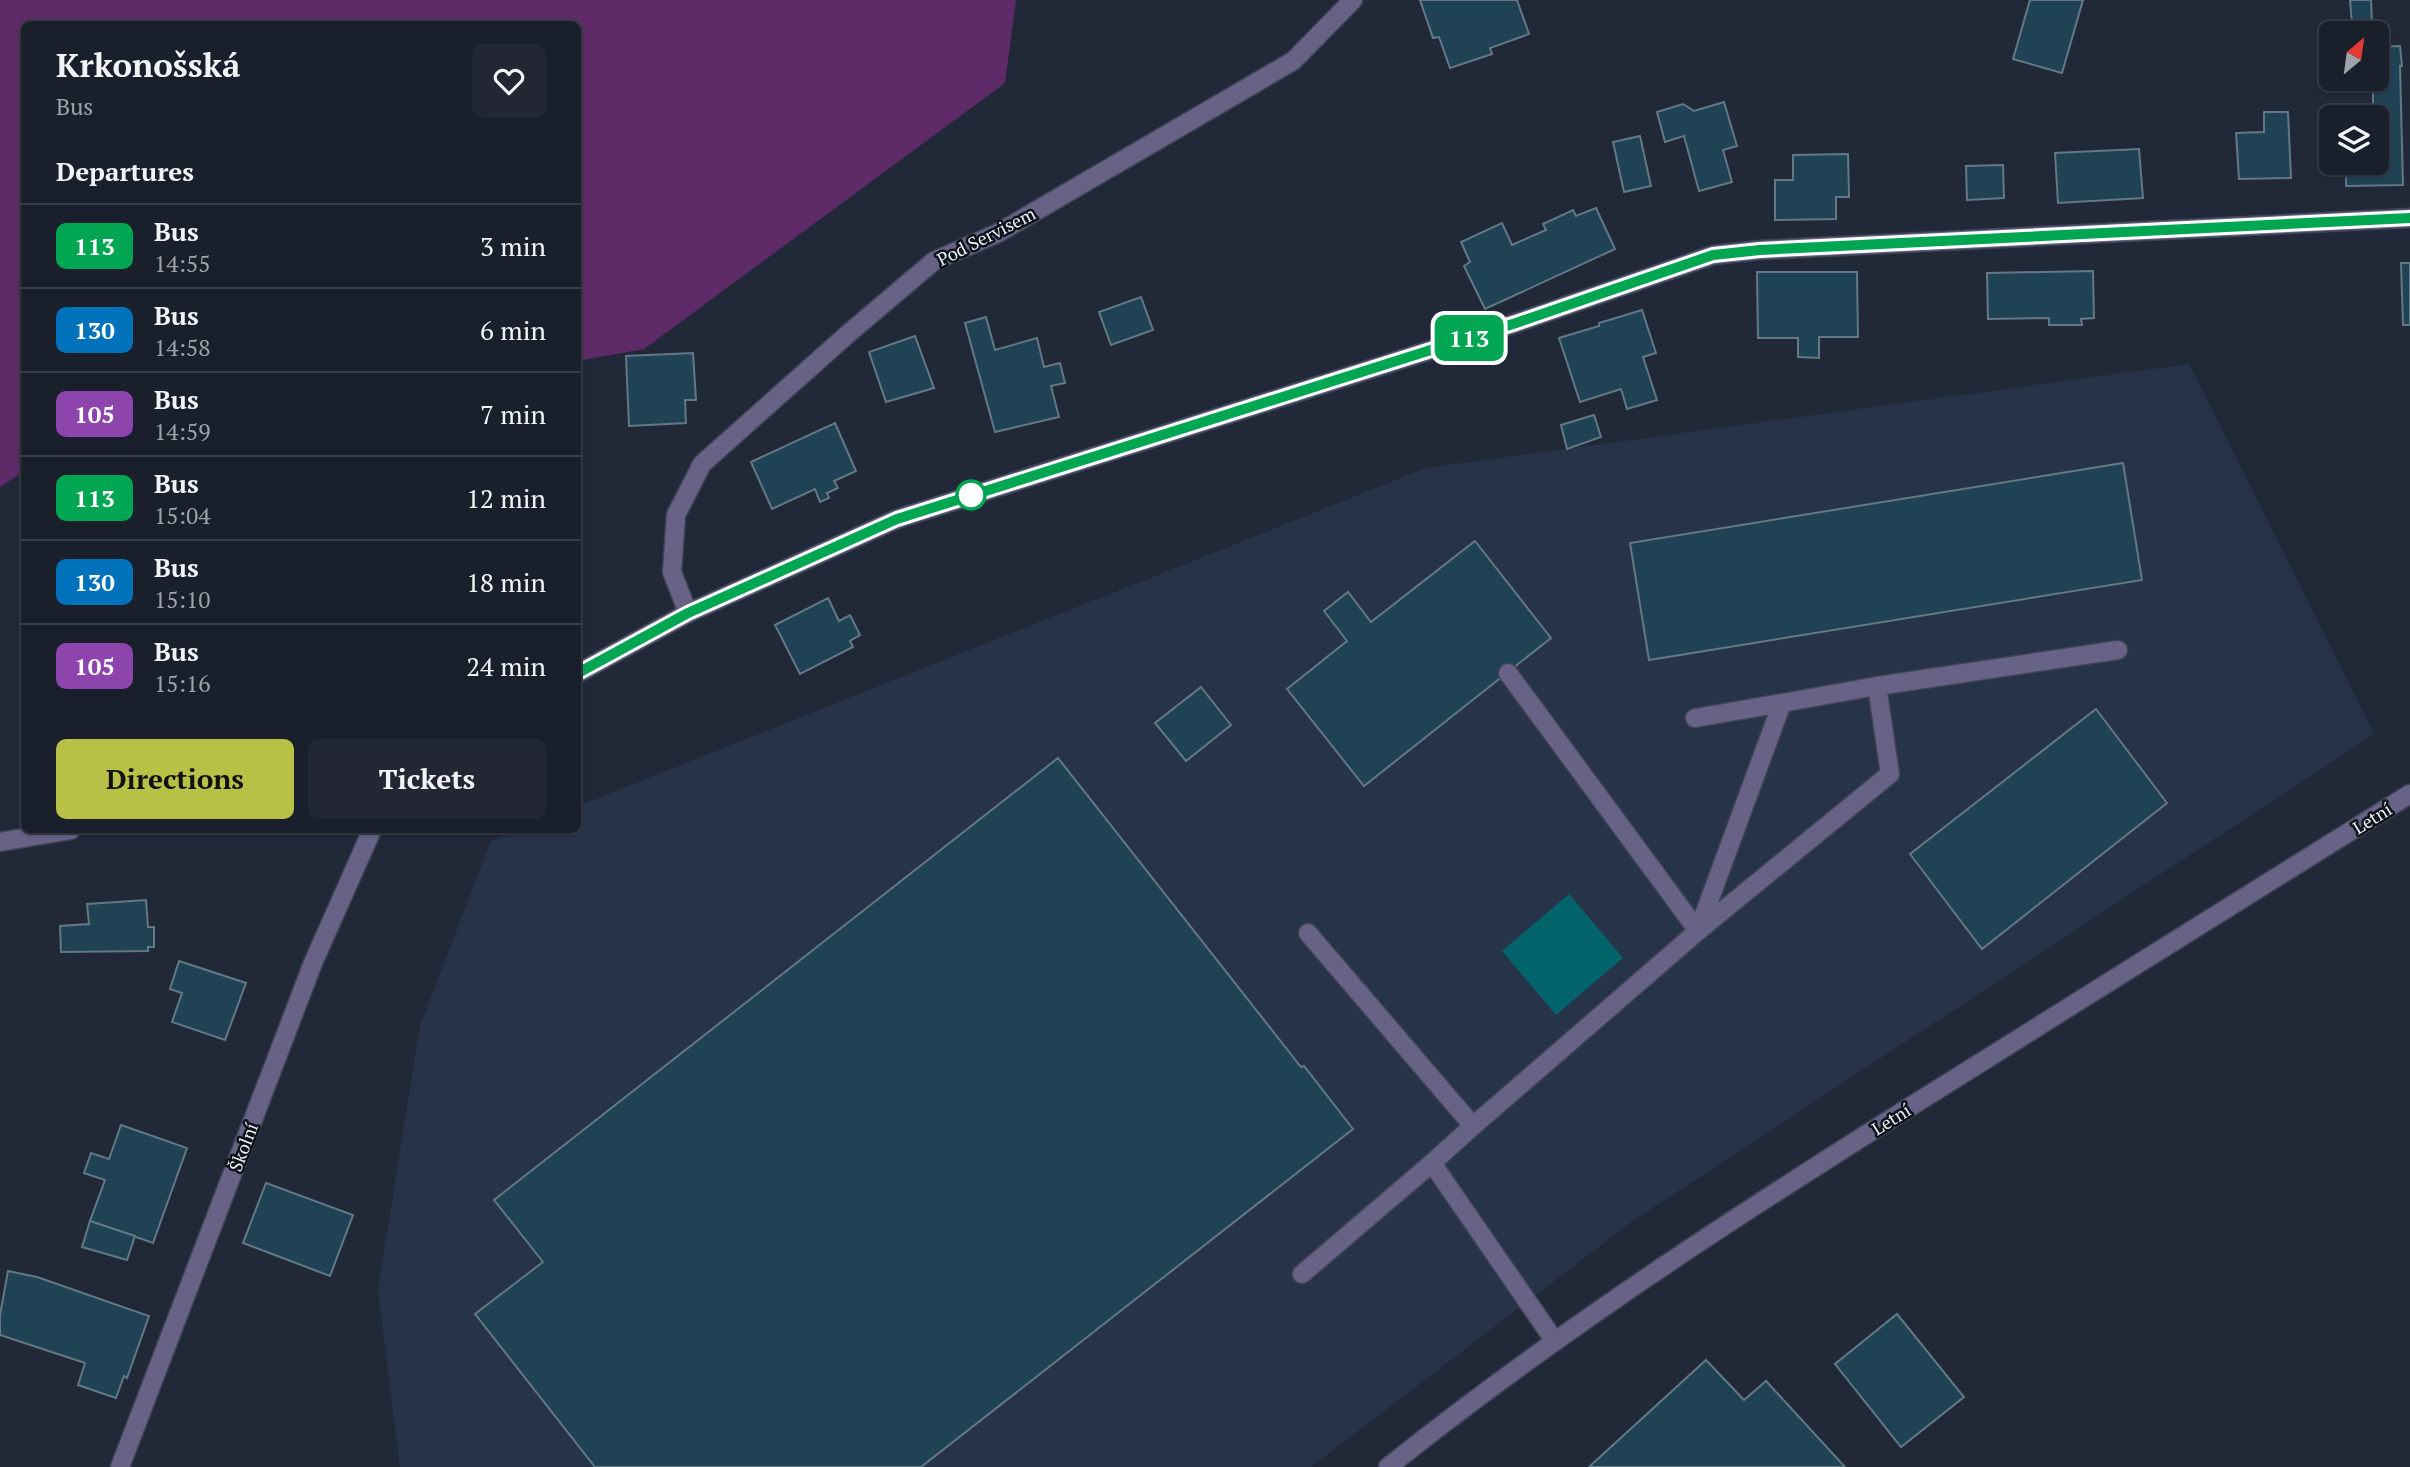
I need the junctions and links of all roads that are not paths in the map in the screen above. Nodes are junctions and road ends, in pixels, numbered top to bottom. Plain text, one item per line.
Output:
1 (1353, 0) edge
2 (2410, 218) edge
3 (688, 613) junction
4 (2118, 650) dead end
5 (581, 671) edge
6 (1508, 673) dead end
7 (1877, 687) junction
8 (1782, 704) junction
9 (1696, 718) dead end
10 (2410, 794) edge
11 (53, 833) edge
12 (371, 833) edge
13 (0, 842) edge
14 (1699, 931) junction
15 (1308, 933) dead end
16 (1473, 1126) junction
17 (1432, 1163) junction
18 (1302, 1274) dead end
19 (1553, 1340) junction
20 (120, 1467) edge
21 (1388, 1467) edge

1 - 3 street, Pod Servisem
2 - 3 street
3 - 5 street
4 - 7 street
6 - 14 street
7 - 8 street
7 - 14 street
8 - 9 street
8 - 14 street
10 - 19 street, Letní
11 - 13 street
12 - 20 street, Školní
14 - 16 street
15 - 16 street
16 - 17 street
17 - 18 street
17 - 19 street
19 - 21 street, Letní

